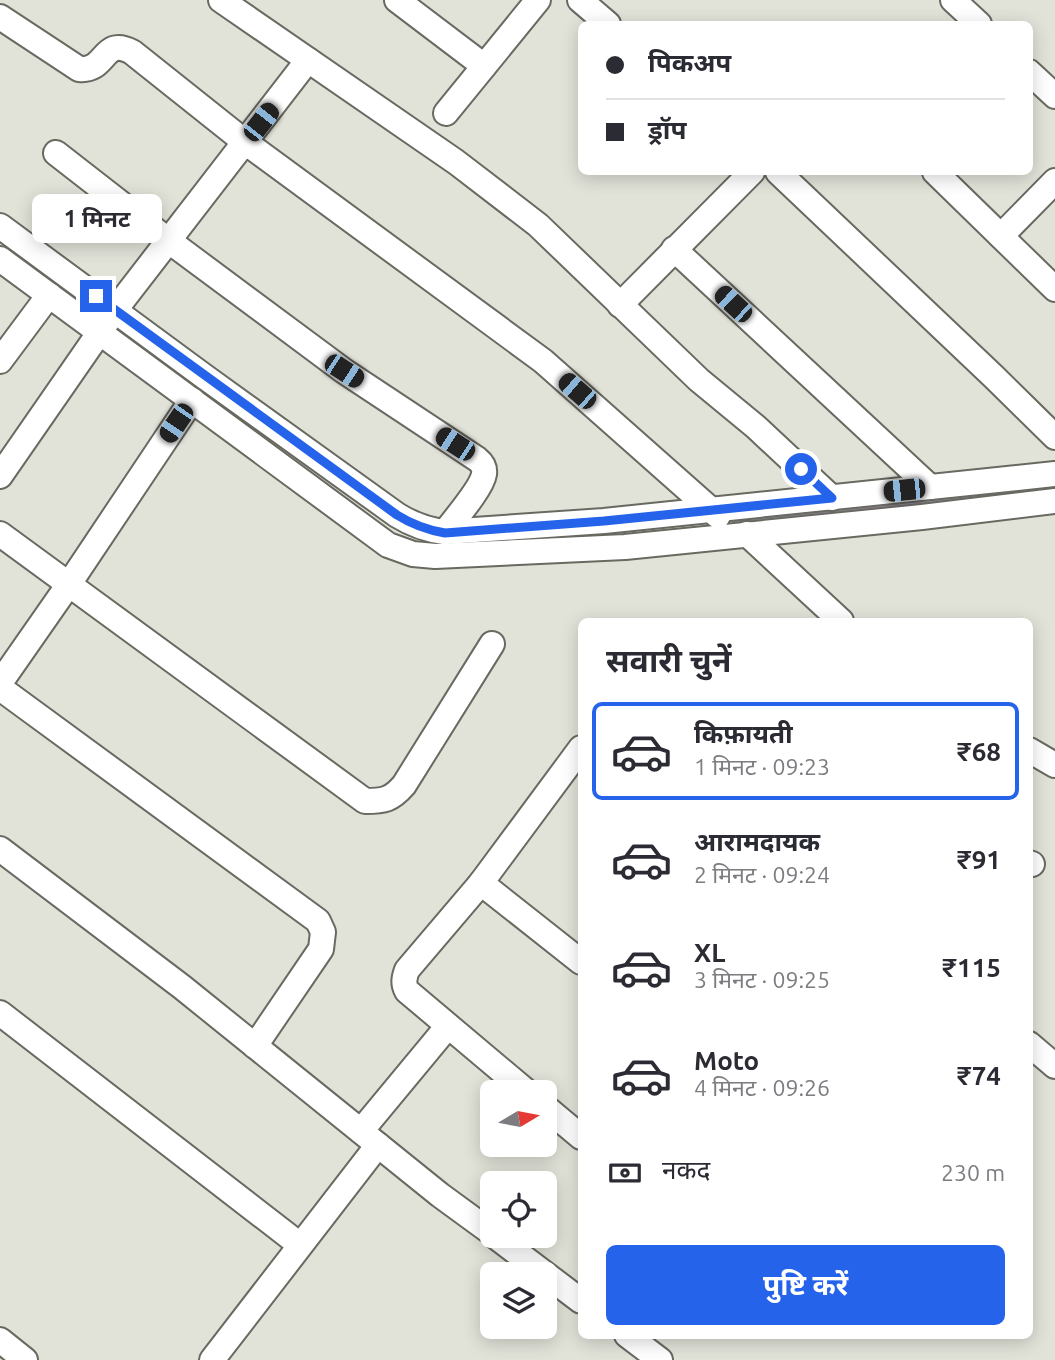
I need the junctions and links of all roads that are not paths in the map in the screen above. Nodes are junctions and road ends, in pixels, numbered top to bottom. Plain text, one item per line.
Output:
1 (397, 0) edge
2 (538, 0) edge
3 (580, 0) edge
4 (953, 0) edge
5 (226, 1) edge
6 (0, 17) edge
7 (604, 21) edge
8 (976, 21) edge
9 (308, 60) junction
10 (484, 66) junction
11 (1033, 76) edge
12 (1055, 96) edge
13 (446, 113) dead end
14 (245, 142) junction
15 (56, 153) dead end
16 (749, 175) edge
17 (781, 175) edge
18 (938, 175) edge
19 (1055, 181) edge
20 (0, 226) edge
21 (1001, 236) junction
22 (169, 241) junction
23 (674, 249) junction
24 (0, 259) edge
25 (1055, 289) edge
26 (49, 295) junction
27 (620, 305) junction
28 (108, 320) junction
29 (0, 361) edge
30 (192, 400) junction
31 (1055, 437) edge
32 (1055, 474) edge
33 (0, 476) edge
34 (930, 487) junction
35 (832, 498) junction
36 (1055, 501) edge
37 (727, 525) junction
38 (445, 533) junction
39 (0, 534) edge
40 (69, 584) junction
41 (837, 618) edge
42 (492, 644) dead end
43 (0, 685) edge
44 (1033, 752) edge
45 (578, 755) edge
46 (1055, 765) edge
47 (0, 849) edge
48 (481, 883) junction
49 (578, 960) edge
50 (0, 1013) edge
51 (448, 1026) junction
52 (256, 1046) junction
53 (1033, 1047) edge
54 (1055, 1066) edge
55 (513, 1080) edge
56 (557, 1117) edge
57 (578, 1134) edge
58 (370, 1138) junction
59 (480, 1224) edge
60 (300, 1245) junction
61 (511, 1248) edge
62 (578, 1299) edge
63 (632, 1339) edge
64 (0, 1340) edge
65 (25, 1360) edge
66 (212, 1360) edge
67 (660, 1360) edge

1 - 10 street
2 - 10 street
3 - 7 street
4 - 8 street
5 - 9 street
6 - 14 street
9 - 14 street
9 - 27 street
10 - 13 street
11 - 12 street
14 - 22 street
14 - 37 street
15 - 22 street
16 - 23 street
17 - 31 street
18 - 21 street
19 - 21 street
20 - 28 street
21 - 25 street
22 - 28 street
22 - 38 street
23 - 27 street
23 - 34 street
24 - 26 street
26 - 28 street
26 - 29 street
27 - 35 street
28 - 30 street
28 - 33 street
28 - 38 street
30 - 37 street
30 - 40 street
32 - 34 street
34 - 35 street
35 - 37 street
36 - 37 street
37 - 38 street
37 - 41 street
39 - 40 street
40 - 42 street
40 - 43 street
43 - 52 street
44 - 46 street
45 - 48 street
47 - 52 street
48 - 49 street
48 - 51 street
50 - 60 street
51 - 55 street
51 - 58 street
52 - 58 street
53 - 54 street
56 - 57 street
58 - 59 street
58 - 60 street
60 - 66 street
61 - 62 street
63 - 67 street
64 - 65 street

